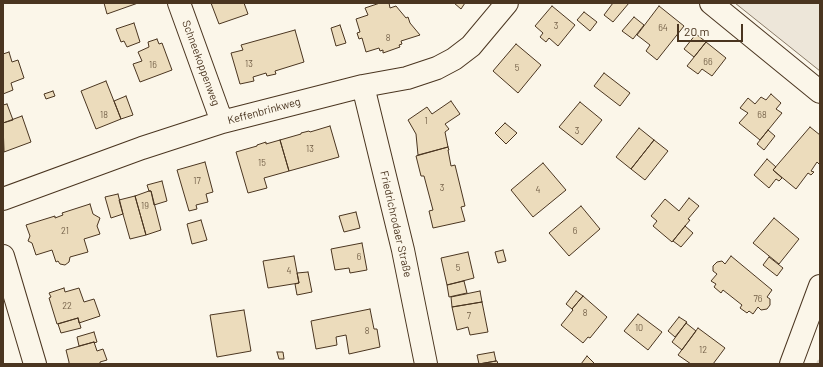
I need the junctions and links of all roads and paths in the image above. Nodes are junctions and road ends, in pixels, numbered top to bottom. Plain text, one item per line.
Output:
1 (180, 3) edge
2 (507, 3) edge
3 (711, 3) edge
4 (363, 86) junction
5 (820, 92) edge
6 (222, 122) junction
7 (3, 199) edge
8 (3, 256) edge
9 (820, 286) edge
10 (35, 364) edge
11 (426, 364) edge
12 (791, 364) edge

1 - 6 street, Schneekoppenweg
2 - 4 street, Keffenbrinkweg
3 - 5 street
4 - 6 street, Keffenbrinkweg
4 - 11 street, Friedrichrodaer Straße
6 - 7 street, Keffenbrinkweg
8 - 10 street
9 - 12 street

